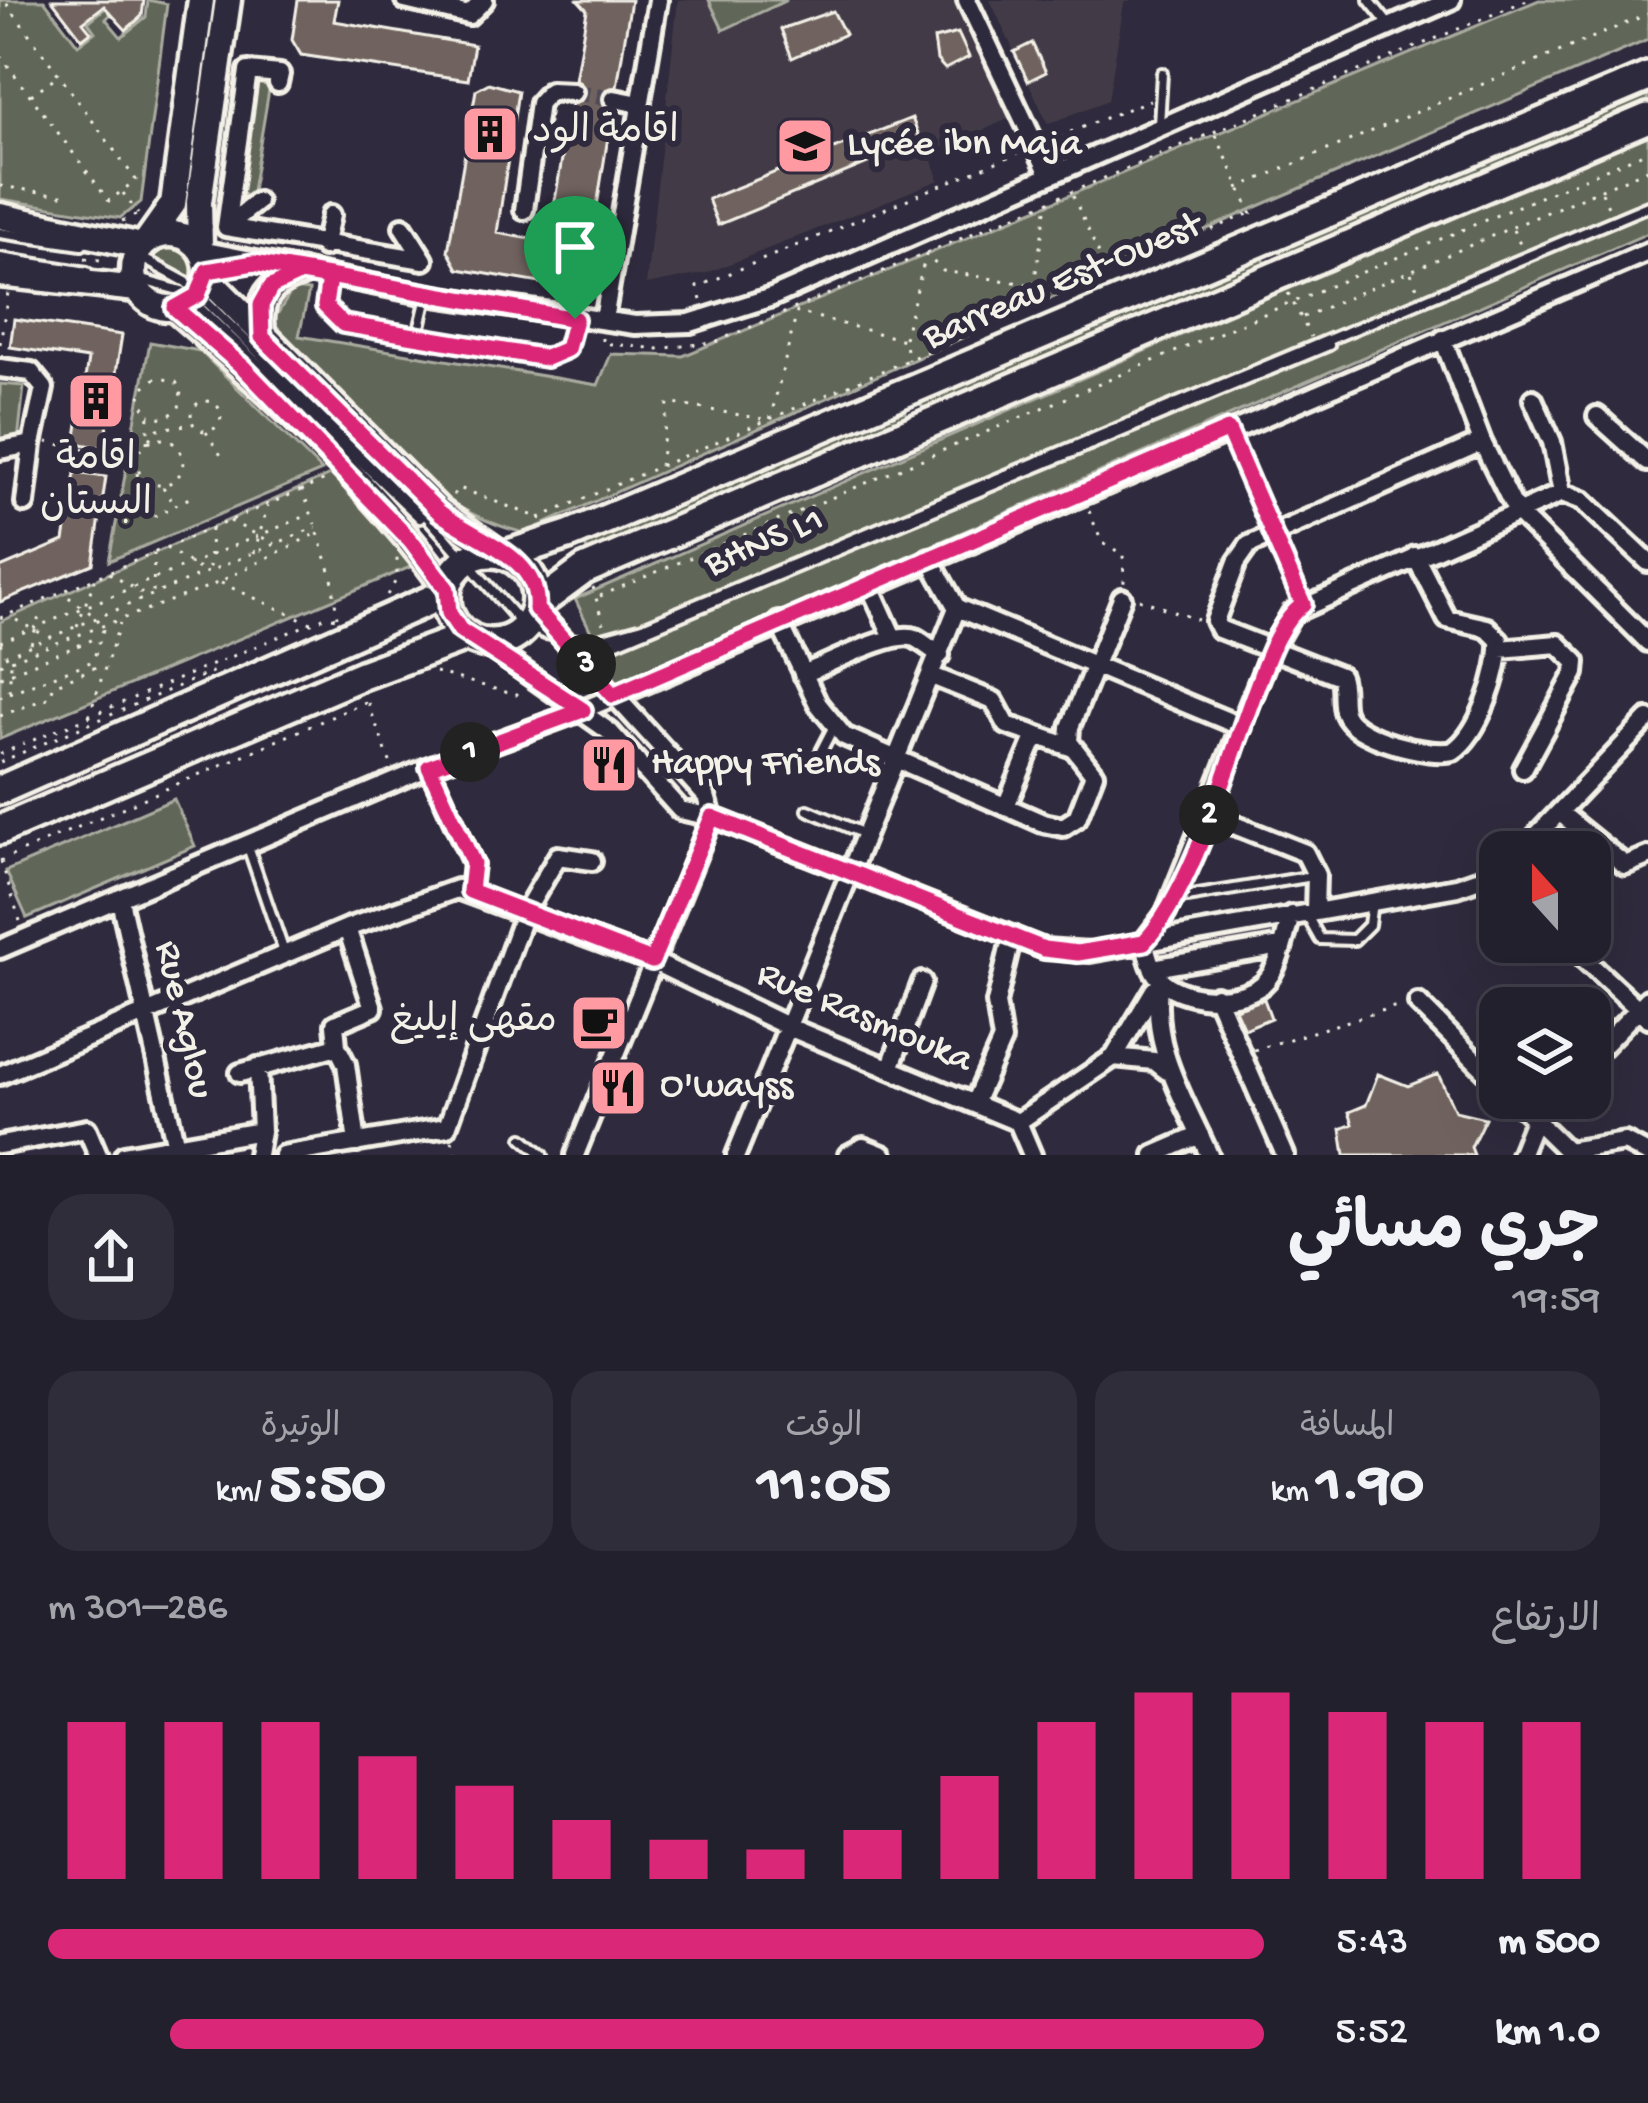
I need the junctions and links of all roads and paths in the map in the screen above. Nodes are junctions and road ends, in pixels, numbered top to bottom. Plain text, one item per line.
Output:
1 (201, 0) edge
2 (228, 0) edge
3 (405, 0) edge
4 (484, 0) edge
5 (658, 0) edge
6 (968, 0) edge
7 (1369, 0) edge
8 (1451, 0) edge
9 (1527, 0) edge
10 (2, 1) edge
11 (1414, 8) edge
12 (1648, 14) edge
13 (1391, 27) junction
14 (0, 55) edge
15 (1162, 73) dead end
16 (58, 74) junction
17 (1648, 77) edge
18 (278, 83) dead end
19 (573, 92) dead end
20 (31, 95) junction
21 (614, 100) tunnel mouth
22 (1158, 100) junction
23 (640, 104) junction
24 (1648, 118) edge
25 (1160, 126) junction
26 (1216, 133) junction
27 (1038, 145) dead end
28 (1025, 150) dead end
29 (1648, 152) edge
30 (1648, 170) edge
31 (1049, 174) junction
32 (0, 186) edge
33 (1238, 188) junction
34 (1601, 190) junction
35 (122, 191) junction
36 (1072, 194) junction
37 (67, 196) dead end
38 (257, 202) dead end
39 (1047, 203) junction
40 (1648, 208) edge
41 (524, 210) dead end
42 (1611, 212) dead end
43 (138, 215) dead end
44 (331, 215) dead end
45 (0, 216) edge
46 (226, 227) junction
47 (403, 227) dead end
48 (1513, 228) junction
49 (0, 232) edge
50 (324, 248) junction
51 (1523, 250) dead end
52 (926, 255) junction
53 (1645, 257) edge
54 (139, 262) junction
55 (4, 269) edge
56 (1410, 272) junction
57 (301, 273) junction
58 (1108, 274) junction
59 (197, 278) junction
60 (329, 278) junction
61 (1033, 285) junction
62 (1286, 288) junction
63 (1420, 294) dead end
64 (428, 296) junction
65 (1041, 303) junction
66 (797, 312) junction
67 (1303, 317) junction
68 (575, 319) junction
69 (706, 319) junction
70 (603, 326) junction
71 (418, 335) junction
72 (262, 337) junction
73 (1443, 339) junction
74 (904, 340) junction
75 (0, 344) edge
76 (1315, 346) junction
77 (908, 360) junction
78 (0, 368) edge
79 (1533, 399) dead end
80 (182, 401) junction
81 (192, 411) junction
82 (149, 416) junction
83 (1597, 416) dead end
84 (770, 420) junction
85 (193, 424) junction
86 (1228, 430) junction
87 (205, 431) junction
88 (33, 442) junction
89 (148, 442) junction
90 (1482, 442) junction
91 (0, 450) edge
92 (136, 460) junction
93 (224, 460) dead end
94 (1648, 462) edge
95 (659, 468) junction
96 (137, 471) junction
97 (343, 472) junction
98 (162, 486) junction
99 (302, 489) junction
100 (1082, 493) junction
101 (1562, 493) junction
102 (191, 497) dead end
103 (25, 503) dead end
104 (268, 503) junction
105 (175, 506) junction
106 (1516, 511) junction
107 (439, 512) junction
108 (311, 514) junction
109 (539, 518) junction
110 (228, 520) junction
111 (211, 528) junction
112 (316, 530) junction
113 (571, 534) junction
114 (1272, 534) junction
115 (259, 536) junction
116 (411, 541) junction
117 (275, 544) junction
118 (165, 548) junction
119 (154, 552) junction
120 (254, 553) junction
121 (503, 554) junction
122 (211, 556) junction
123 (1415, 556) junction
124 (929, 558) junction
125 (463, 561) junction
126 (1648, 562) edge
127 (188, 565) junction
128 (584, 570) junction
129 (107, 572) junction
130 (207, 572) junction
131 (96, 577) junction
132 (154, 579) junction
133 (219, 582) junction
134 (868, 584) junction
135 (133, 587) junction
136 (447, 591) junction
137 (61, 592) junction
138 (150, 596) junction
139 (598, 597) junction
140 (1124, 597) junction
141 (372, 603) dead end
142 (1303, 604) junction
143 (83, 608) junction
144 (957, 608) junction
145 (40, 610) dead end
146 (530, 617) junction
147 (0, 618) edge
148 (97, 618) junction
149 (338, 619) junction
150 (16, 620) dead end
151 (120, 621) junction
152 (779, 622) junction
153 (312, 623) junction
154 (77, 626) junction
155 (1217, 626) junction
156 (34, 628) junction
157 (102, 633) junction
158 (892, 635) junction
159 (49, 638) junction
160 (476, 639) junction
161 (565, 639) junction
162 (604, 640) junction
163 (0, 642) edge
164 (1648, 642) edge
165 (30, 645) junction
166 (1272, 648) junction
167 (1500, 649) junction
168 (940, 655) junction
169 (4, 656) junction
170 (0, 664) edge
171 (11, 664) junction
172 (103, 664) junction
173 (1095, 664) junction
174 (10, 673) junction
175 (535, 674) junction
176 (803, 674) junction
177 (421, 675) dead end
178 (0, 676) edge
179 (932, 676) junction
180 (363, 682) dead end
181 (607, 688) junction
182 (9, 693) junction
183 (0, 697) edge
184 (368, 701) junction
185 (583, 710) junction
186 (0, 716) edge
187 (89, 716) junction
188 (1648, 719) edge
189 (834, 726) junction
190 (1242, 727) junction
191 (1036, 735) junction
192 (1072, 748) junction
193 (0, 754) edge
194 (819, 755) dead end
195 (897, 759) junction
196 (0, 762) edge
197 (429, 767) junction
198 (1523, 769) dead end
199 (397, 781) junction
200 (0, 790) edge
201 (1006, 806) junction
202 (808, 810) dead end
203 (1559, 812) junction
204 (1209, 815) junction
205 (712, 817) junction
206 (0, 830) edge
207 (1541, 831) edge
208 (867, 835) junction
209 (247, 843) junction
210 (1648, 856) edge
211 (0, 860) edge
212 (592, 861) dead end
213 (853, 872) junction
214 (1316, 875) junction
215 (1479, 880) edge
216 (470, 891) junction
217 (1172, 899) junction
218 (120, 900) junction
219 (1372, 901) junction
220 (1304, 912) junction
221 (524, 914) junction
222 (347, 928) junction
223 (1012, 936) junction
224 (26, 939) junction
225 (1144, 942) junction
226 (1281, 946) junction
227 (0, 949) edge
228 (286, 956) junction
229 (652, 961) junction
230 (1591, 963) edge
231 (1156, 973) junction
232 (922, 982) dead end
233 (1216, 996) junction
234 (1418, 1003) joint
235 (1645, 1008) edge
236 (147, 1016) junction
237 (790, 1028) junction
238 (1611, 1040) edge
239 (337, 1046) junction
240 (1241, 1054) junction
241 (1114, 1057) junction
242 (1479, 1064) edge
243 (890, 1066) junction
244 (1168, 1072) junction
245 (0, 1075) edge
246 (975, 1101) junction
247 (1534, 1120) joint
248 (1018, 1122) junction
249 (261, 1131) junction
250 (1200, 1135) junction
251 (523, 1138) dead end
252 (357, 1143) junction
253 (0, 1145) edge
254 (177, 1150) edge
255 (1569, 1153) edge
256 (1648, 1154) edge
257 (98, 1155) edge
258 (124, 1155) edge
259 (257, 1155) edge
260 (283, 1155) edge
261 (544, 1155) edge
262 (574, 1155) edge
263 (736, 1155) edge
264 (848, 1155) edge
265 (883, 1155) edge
266 (1031, 1155) edge
267 (1154, 1155) edge
268 (1209, 1155) edge
269 (1285, 1155) edge
270 (1520, 1155) edge

1 - 54 main road
2 - 59 main road
3 - 4 street
5 - 23 street
6 - 31 street
7 - 13 lane
8 - 11 street
9 - 26 path
10 - 16 path
11 - 13 street
12 - 33 path
13 - 25 street
14 - 20 path
15 - 22 lane
16 - 20 path
16 - 35 path
17 - 113 main road, Barreau Est-Ouest
18 - 46 street
19 - 41 street
20 - 35 path
21 - 23 street
22 - 25 lane
22 - 27 path
23 - 70 street
24 - 62 main road, Barreau Est-Ouest
25 - 31 street
26 - 33 path
26 - 36 path
28 - 69 path
29 - 62 path
30 - 34 path
31 - 69 street
32 - 37 path
33 - 58 path
34 - 42 path
34 - 48 path
35 - 43 path
36 - 39 path
36 - 58 path
38 - 46 street
39 - 52 path
39 - 61 path
40 - 76 lane, BHNS L1
40 - 161 lane, BHNS L1
44 - 50 street
45 - 54 main road
46 - 50 street
47 - 50 street
48 - 51 path
48 - 56 path
49 - 54 lane
52 - 61 path
52 - 66 path
52 - 74 path
53 - 73 street
54 - 55 main road
54 - 59 lane
54 - 59 main road
54 - 59 main road
55 - 75 path
56 - 63 path
56 - 67 path
57 - 59 street
57 - 60 street
57 - 72 main road
58 - 65 path
59 - 72 main road
59 - 97 main road
59 - 125 lane
60 - 64 street
60 - 71 lane
61 - 65 path
62 - 67 path
62 - 128 main road, Barreau Est-Ouest
62 - 139 path
64 - 68 street
64 - 71 lane
65 - 77 path
66 - 70 path
66 - 74 path
66 - 84 path
67 - 76 path
68 - 70 street
68 - 71 lane
69 - 70 street
72 - 107 main road
73 - 86 street
73 - 90 street
74 - 77 path
76 - 162 lane, BHNS L1
77 - 84 path
78 - 88 street
79 - 101 street
80 - 81 path
80 - 82 path
80 - 82 path
81 - 85 path
81 - 87 path
82 - 89 path
83 - 94 street
84 - 95 path
84 - 95 path
85 - 87 path
85 - 89 path
86 - 100 street
86 - 114 path
87 - 93 path
88 - 91 street
88 - 92 path
88 - 103 street
89 - 92 path
89 - 98 path
90 - 106 street
90 - 114 street
92 - 96 path
95 - 109 path
96 - 98 path
96 - 105 path
97 - 99 path
97 - 116 main road
98 - 105 path
99 - 104 path
99 - 108 path
100 - 124 street
100 - 140 path
101 - 106 street
101 - 126 street
102 - 105 path
104 - 110 path
104 - 115 path
106 - 123 street
106 - 164 street
107 - 109 path
107 - 121 main road
108 - 112 path
108 - 115 path
109 - 113 path
110 - 111 path
110 - 115 path
111 - 118 path
111 - 122 path
112 - 117 path
112 - 133 path
112 - 149 path
113 - 121 main road, Barreau Est-Ouest
114 - 142 path
114 - 155 street
115 - 117 path
115 - 120 path
115 - 122 path
116 - 136 main road
116 - 141 path
117 - 120 path
118 - 119 path
118 - 127 path
119 - 129 path
119 - 132 path
120 - 130 path
121 - 125 main road, Barreau Est-Ouest
121 - 146 main road
122 - 127 path
122 - 130 path
123 - 142 street
123 - 167 street
124 - 134 street
124 - 144 street
125 - 136 main road
125 - 146 lane
127 - 130 path
127 - 132 path
128 - 139 path
128 - 146 main road, Barreau Est-Ouest
129 - 131 path
129 - 135 path
130 - 138 path
131 - 137 path
131 - 143 path
132 - 135 path
132 - 138 path
133 - 151 path
133 - 153 path
134 - 152 street
134 - 158 street
135 - 138 path
135 - 143 path
136 - 160 main road
136 - 200 main road
137 - 143 path
137 - 147 path
138 - 148 path
139 - 162 path
140 - 155 path
140 - 173 street
142 - 166 street
143 - 148 path
143 - 154 path
143 - 156 path
144 - 168 street
144 - 173 street
145 - 156 path
146 - 160 main road, Barreau Est-Ouest
146 - 161 street
148 - 154 path
148 - 157 path
149 - 153 path
149 - 196 path
150 - 156 path
151 - 157 path
151 - 172 path
152 - 176 street
152 - 181 street
153 - 187 path
154 - 159 path
155 - 166 street
156 - 159 path
156 - 163 path
156 - 165 path
157 - 171 path
157 - 174 path
157 - 182 path
158 - 168 street
158 - 176 street
159 - 165 path
160 - 175 street
160 - 206 main road
161 - 162 lane, BHNS L1
161 - 181 street
163 - 169 path
165 - 169 path
166 - 167 street
166 - 190 street
167 - 198 street
168 - 179 street
169 - 171 path
170 - 171 path
171 - 174 path
172 - 186 path
172 - 187 path
173 - 190 street
173 - 192 street
174 - 178 path
174 - 182 path
175 - 177 path
175 - 181 path
175 - 185 street
176 - 189 street
179 - 191 street
179 - 195 street
180 - 184 path
181 - 185 street
181 - 205 street
182 - 183 path
184 - 199 path
184 - 211 path
185 - 197 street
185 - 205 street
187 - 193 path
188 - 203 street
189 - 194 lane
189 - 195 street
190 - 204 street
191 - 192 street
191 - 201 street
192 - 201 street
195 - 201 street
195 - 208 street
197 - 199 street
197 - 216 street
199 - 209 street
202 - 208 lane
203 - 207 street
203 - 210 street
204 - 214 street
204 - 217 street
205 - 213 street
205 - 229 street
208 - 213 street
209 - 218 street
209 - 228 lane
211 - 224 path
212 - 221 street
213 - 223 street
213 - 237 street
214 - 217 lane
214 - 220 street
215 - 219 street
216 - 221 street, Rue Rasmouka
216 - 222 street
217 - 225 street
218 - 224 street
218 - 236 street, Rue Aglou
219 - 220 street
219 - 220 lane
220 - 225 street
220 - 226 street
221 - 229 street, Rue Rasmouka
221 - 252 street
222 - 228 street
222 - 239 street
223 - 225 street
223 - 246 street
224 - 227 street
225 - 231 street
226 - 231 street
226 - 233 street
228 - 236 street
229 - 237 street, Rue Rasmouka
229 - 262 street
230 - 235 street
231 - 233 street
231 - 241 street
231 - 244 street
232 - 243 street
233 - 240 street
234 - 240 path
234 - 242 street
235 - 238 street
236 - 245 street
236 - 254 street, Rue Aglou
237 - 243 street, Rue Rasmouka
237 - 263 street
239 - 249 street
239 - 252 street
240 - 269 street
241 - 244 street
241 - 248 street
243 - 246 street, Rue Rasmouka
244 - 250 street
246 - 248 street, Rue Rasmouka
247 - 255 street
247 - 270 street
248 - 266 street
249 - 254 street
249 - 259 street
250 - 267 street
250 - 268 street
251 - 261 lane
252 - 260 street
253 - 257 street
254 - 258 street
255 - 256 street
264 - 265 street

